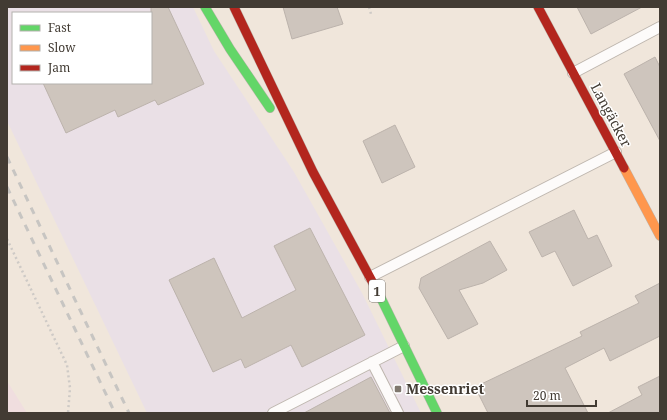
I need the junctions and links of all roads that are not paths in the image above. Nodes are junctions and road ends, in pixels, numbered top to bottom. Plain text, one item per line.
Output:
1 (205, 7) edge
2 (234, 7) edge
3 (538, 7) edge
4 (660, 26) edge
5 (255, 52) junction
6 (239, 63) junction
7 (573, 73) junction
8 (616, 152) junction
9 (313, 172) junction
10 (660, 236) edge
11 (370, 277) junction
12 (404, 346) junction
13 (372, 362) junction
14 (273, 413) edge
15 (398, 413) edge
16 (437, 413) edge

1 - 6 main road, 1
2 - 5 main road, 1
3 - 7 main road, Langäcker
4 - 7 lane
5 - 6 main road
5 - 9 main road, 1
6 - 9 main road, 1
7 - 8 main road, Langäcker
8 - 10 main road, Langäcker
8 - 11 lane
9 - 11 main road, 1
11 - 12 main road, 1
12 - 13 lane
12 - 16 main road, 1
13 - 14 lane
13 - 15 lane

